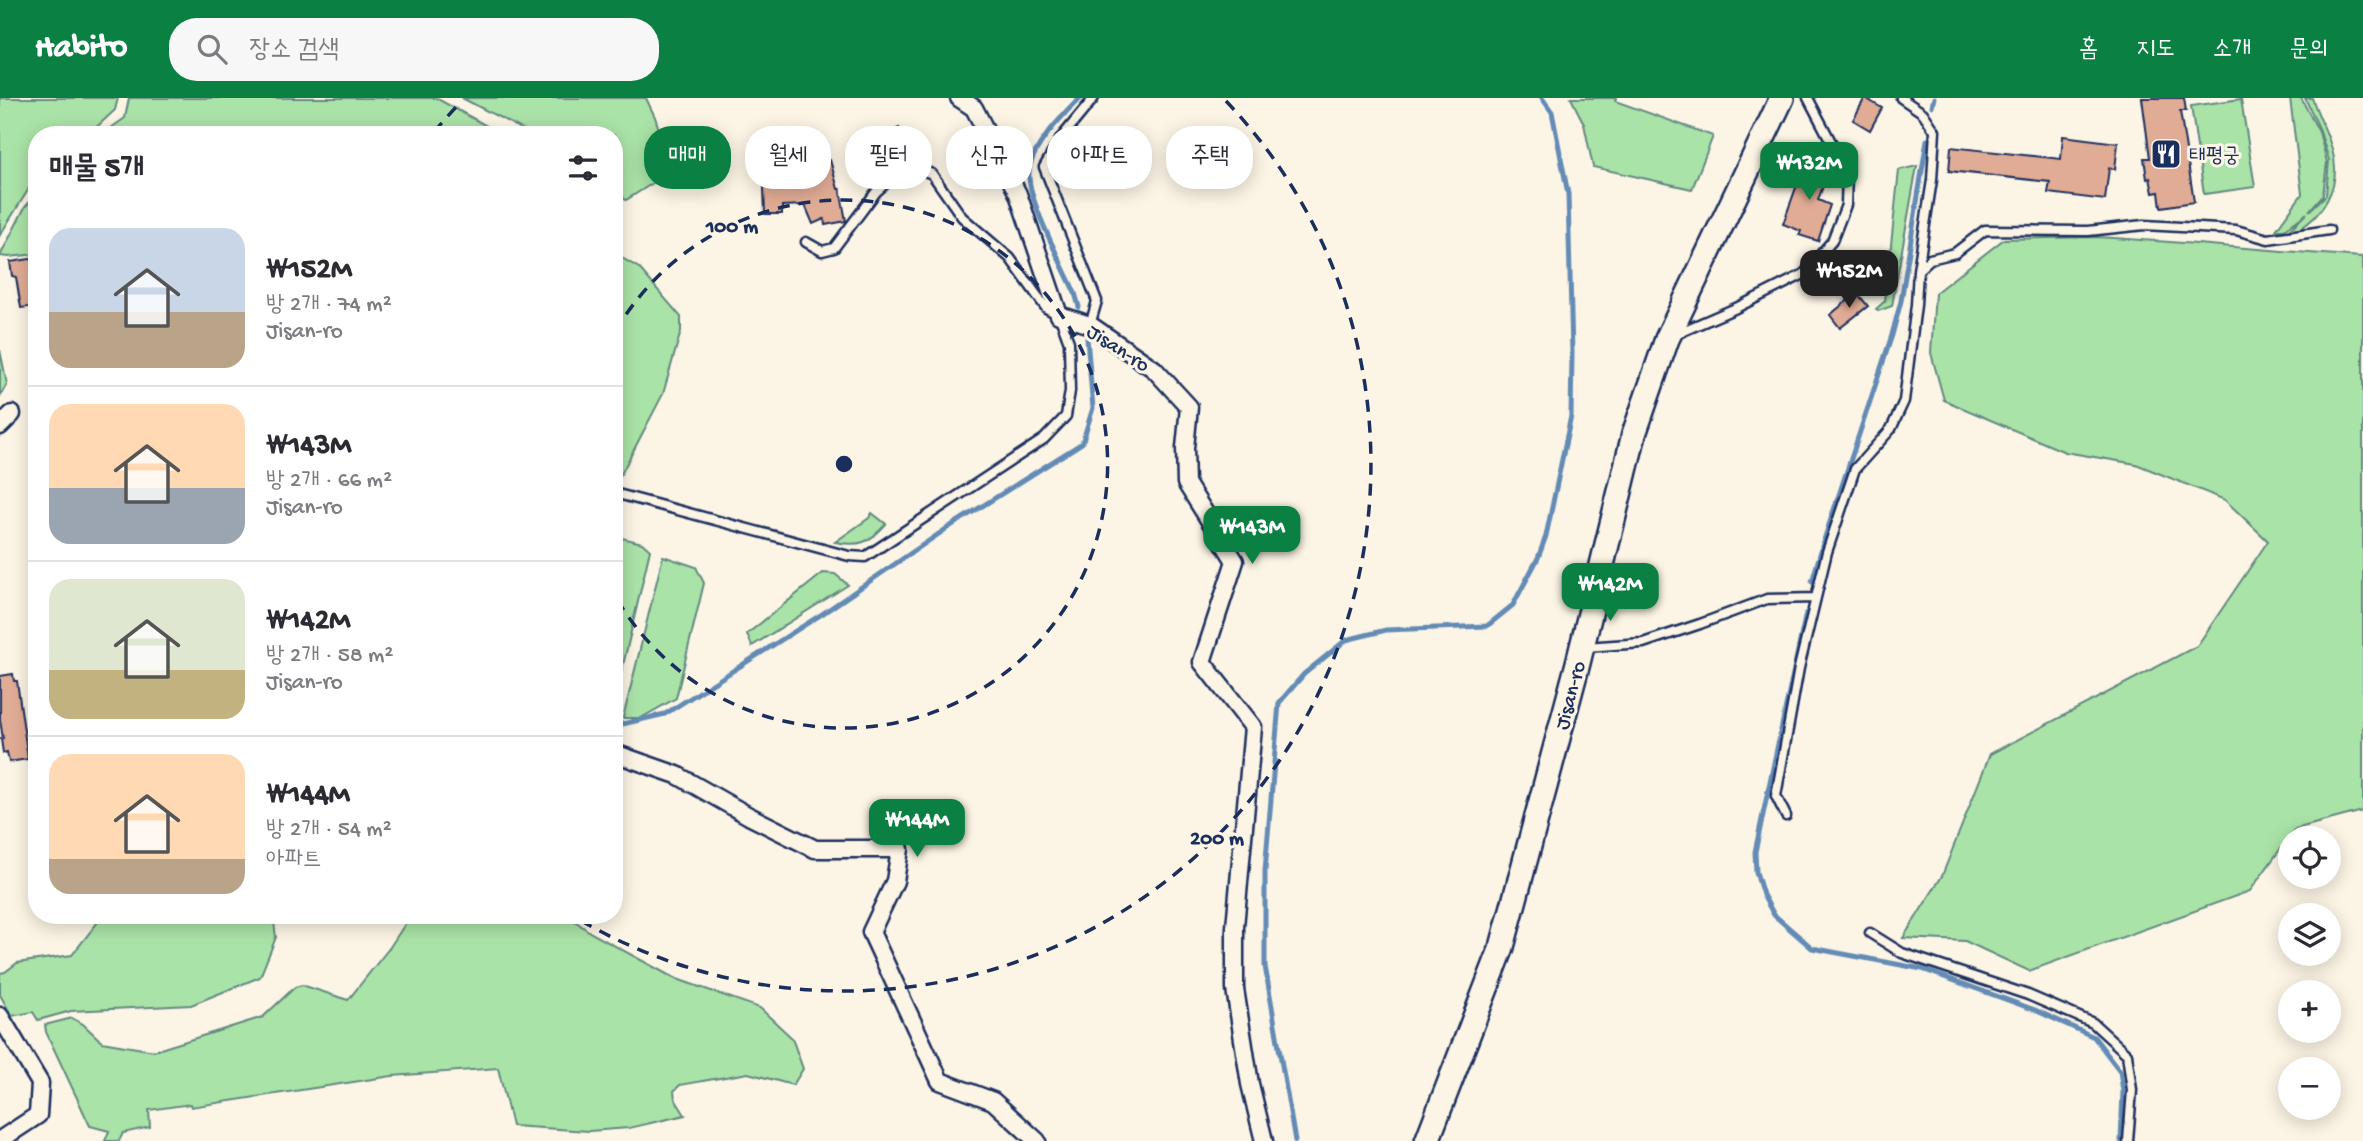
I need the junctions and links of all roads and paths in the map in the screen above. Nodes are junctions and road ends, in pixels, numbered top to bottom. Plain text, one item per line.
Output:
1 (959, 98) edge
2 (1094, 98) edge
3 (1782, 98) edge
4 (1808, 98) edge
5 (1901, 98) edge
6 (2329, 230) dead end
7 (806, 242) dead end
8 (1918, 270) junction
9 (1059, 315) junction
10 (1090, 325) junction
11 (1667, 339) junction
12 (12, 414) dead end
13 (0, 426) edge
14 (623, 495) edge
15 (1816, 598) junction
16 (1582, 648) junction
17 (623, 755) edge
18 (1786, 816) dead end
19 (1870, 933) dead end
20 (0, 1016) edge
21 (0, 1140) edge
22 (1037, 1141) edge
23 (1264, 1141) edge
24 (1427, 1141) edge
25 (2128, 1141) edge

1 - 9 street, Jisan-ro
2 - 10 lane
3 - 11 main road, Jisan-ro
4 - 11 lane
5 - 8 lane
6 - 8 lane
7 - 9 lane, Jisan-ro
8 - 15 lane
9 - 10 street, Jisan-ro
9 - 14 lane, Jisan-ro
10 - 23 street, Jisan-ro
11 - 16 main road, Jisan-ro
12 - 13 street
15 - 16 lane
15 - 18 lane
16 - 24 main road, Jisan-ro
17 - 22 street
19 - 25 lane
20 - 21 street

